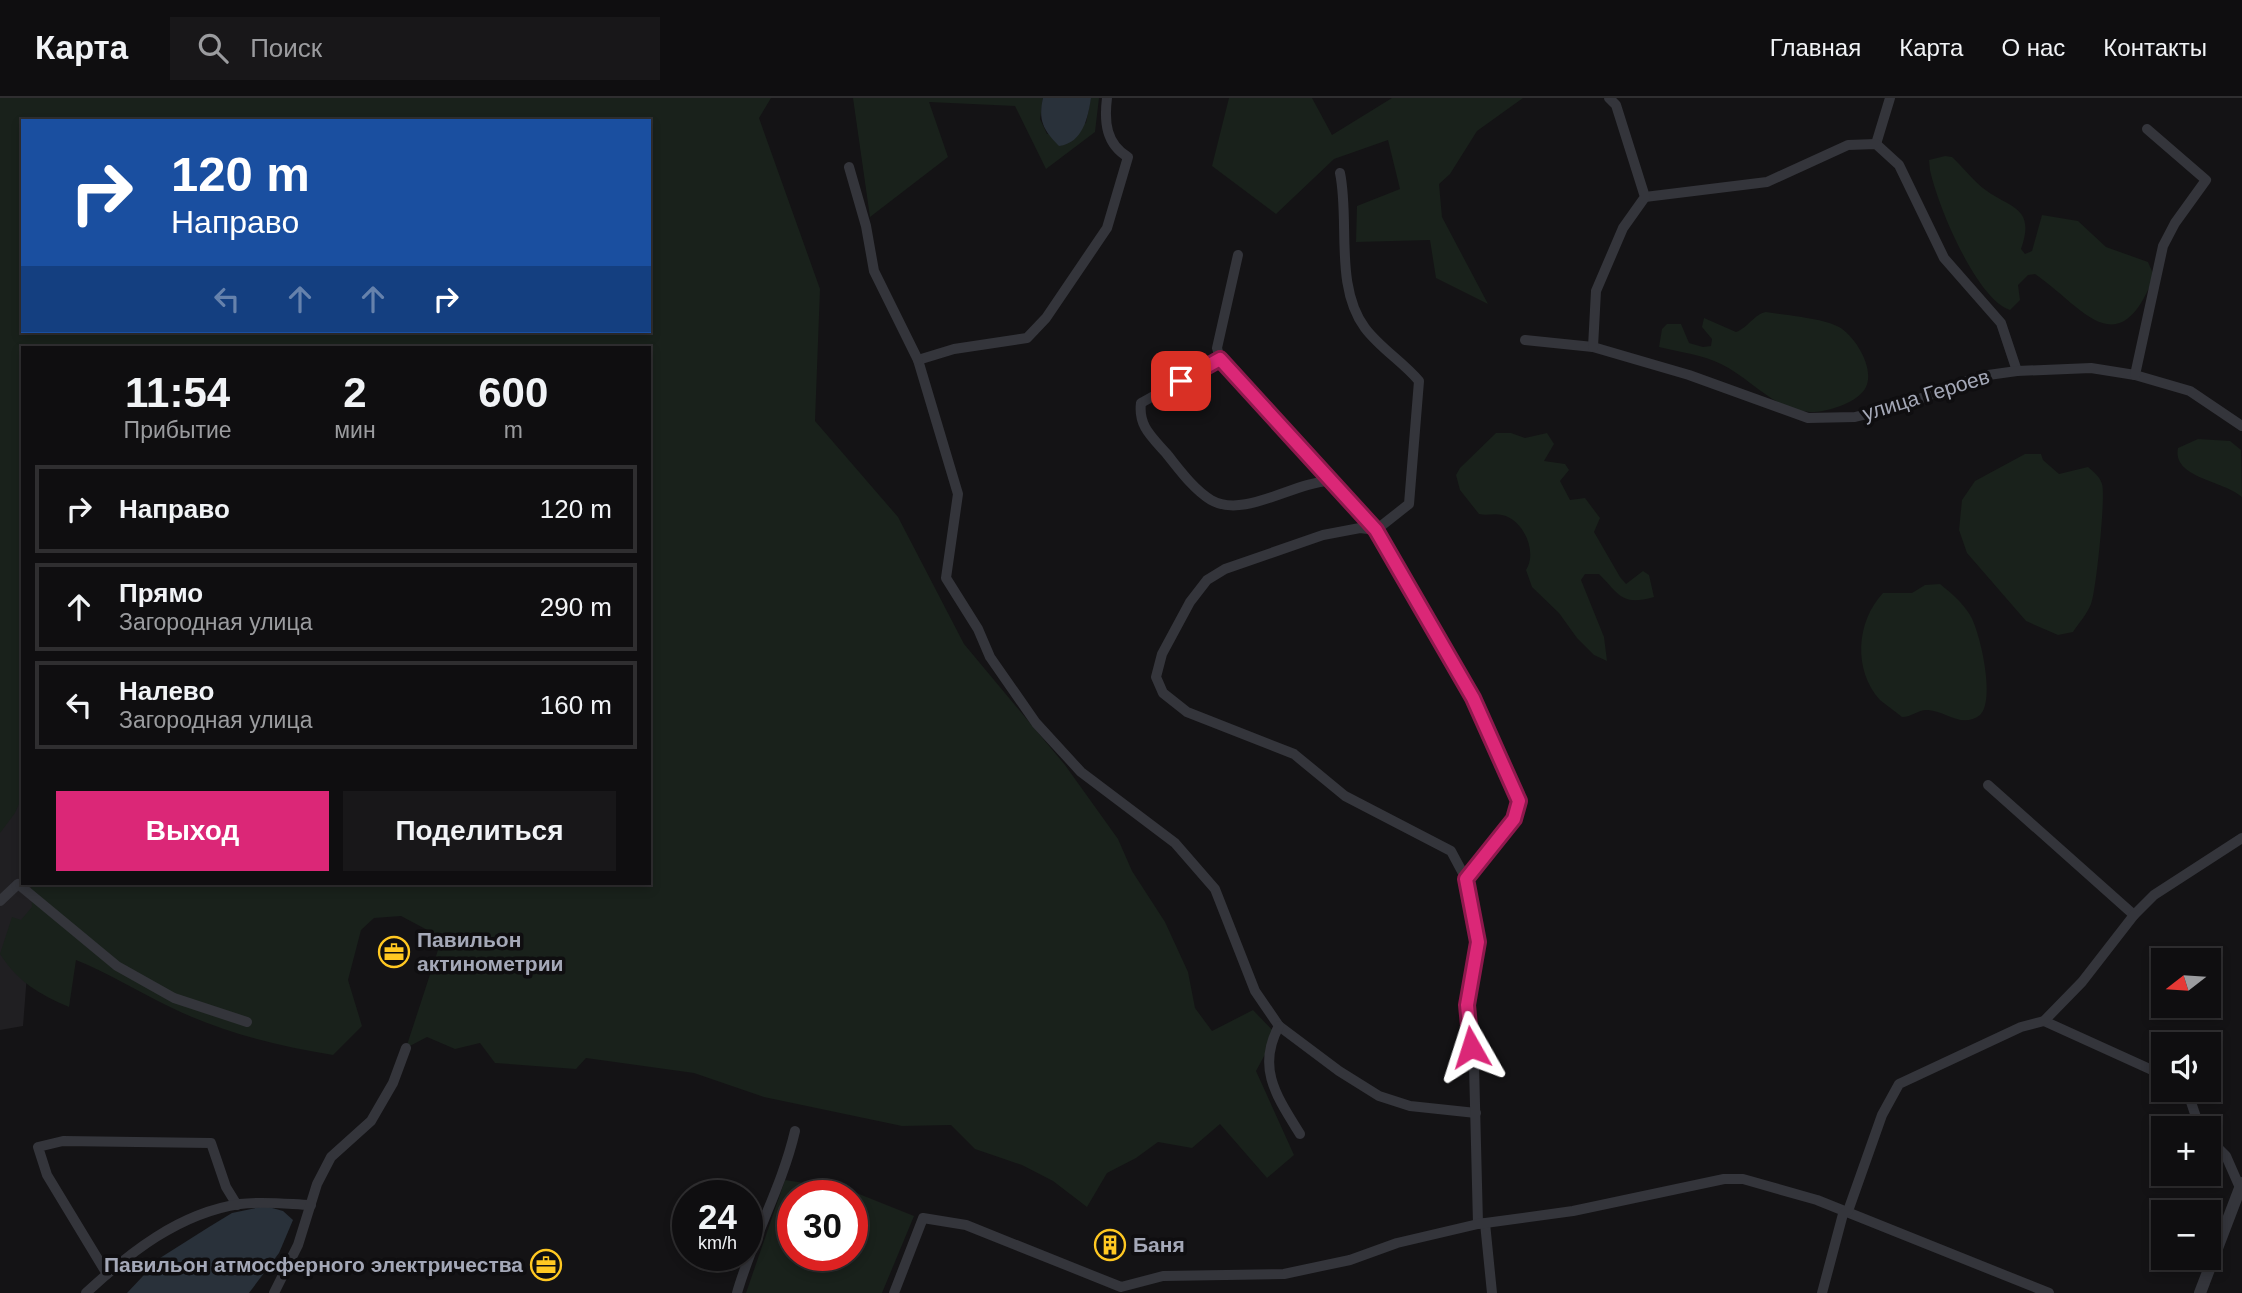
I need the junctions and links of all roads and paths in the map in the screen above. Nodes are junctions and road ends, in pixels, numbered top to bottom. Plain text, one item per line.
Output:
1 (1107, 98) edge
2 (1609, 98) edge
3 (1889, 98) edge
4 (2147, 129) dead end
5 (1876, 144) junction
6 (849, 167) dead end
7 (1340, 173) dead end
8 (1645, 197) junction
9 (1238, 255) dead end
10 (1525, 340) dead end
11 (1593, 347) junction
12 (1220, 359) junction
13 (918, 360) junction
14 (2017, 371) junction
15 (2135, 375) junction
16 (2242, 426) edge
17 (1330, 481) junction
18 (1376, 530) junction
19 (1988, 785) dead end
20 (2242, 838) edge
21 (1466, 879) junction
22 (0, 901) edge
23 (2134, 915) junction
24 (2044, 1021) junction
25 (247, 1022) dead end
26 (1279, 1026) junction
27 (406, 1048) dead end
28 (2151, 1070) edge
29 (1476, 1113) junction
30 (795, 1131) dead end
31 (1300, 1134) dead end
32 (2221, 1151) edge
33 (2241, 1188) edge
34 (237, 1205) junction
35 (311, 1205) junction
36 (1848, 1212) junction
37 (1482, 1223) junction
38 (107, 1273) junction
39 (86, 1293) edge
40 (274, 1293) edge
41 (737, 1293) edge
42 (894, 1293) edge
43 (1492, 1293) edge
44 (1822, 1293) edge
45 (2049, 1293) edge
46 (2200, 1293) edge

1 - 13 street
2 - 8 street
3 - 5 street
4 - 15 street
5 - 8 street
5 - 14 street
6 - 13 street
7 - 18 street
8 - 11 street
9 - 12 street
10 - 11 street, улица Героев
11 - 14 street, улица Героев
12 - 17 street
12 - 17 street
13 - 26 street
14 - 15 street, улица Героев
15 - 16 street, улица Героев
17 - 18 street
18 - 21 street
18 - 21 street
19 - 23 street
20 - 23 street
21 - 29 street
22 - 25 street
23 - 24 street
24 - 28 street
24 - 36 street
26 - 29 street
26 - 31 street
27 - 35 street
29 - 37 street
30 - 41 street
32 - 33 street
33 - 46 street
34 - 35 street
34 - 38 street
34 - 38 street
35 - 40 street
36 - 37 street
36 - 44 street
36 - 45 street
37 - 42 street
37 - 43 street
38 - 39 street

